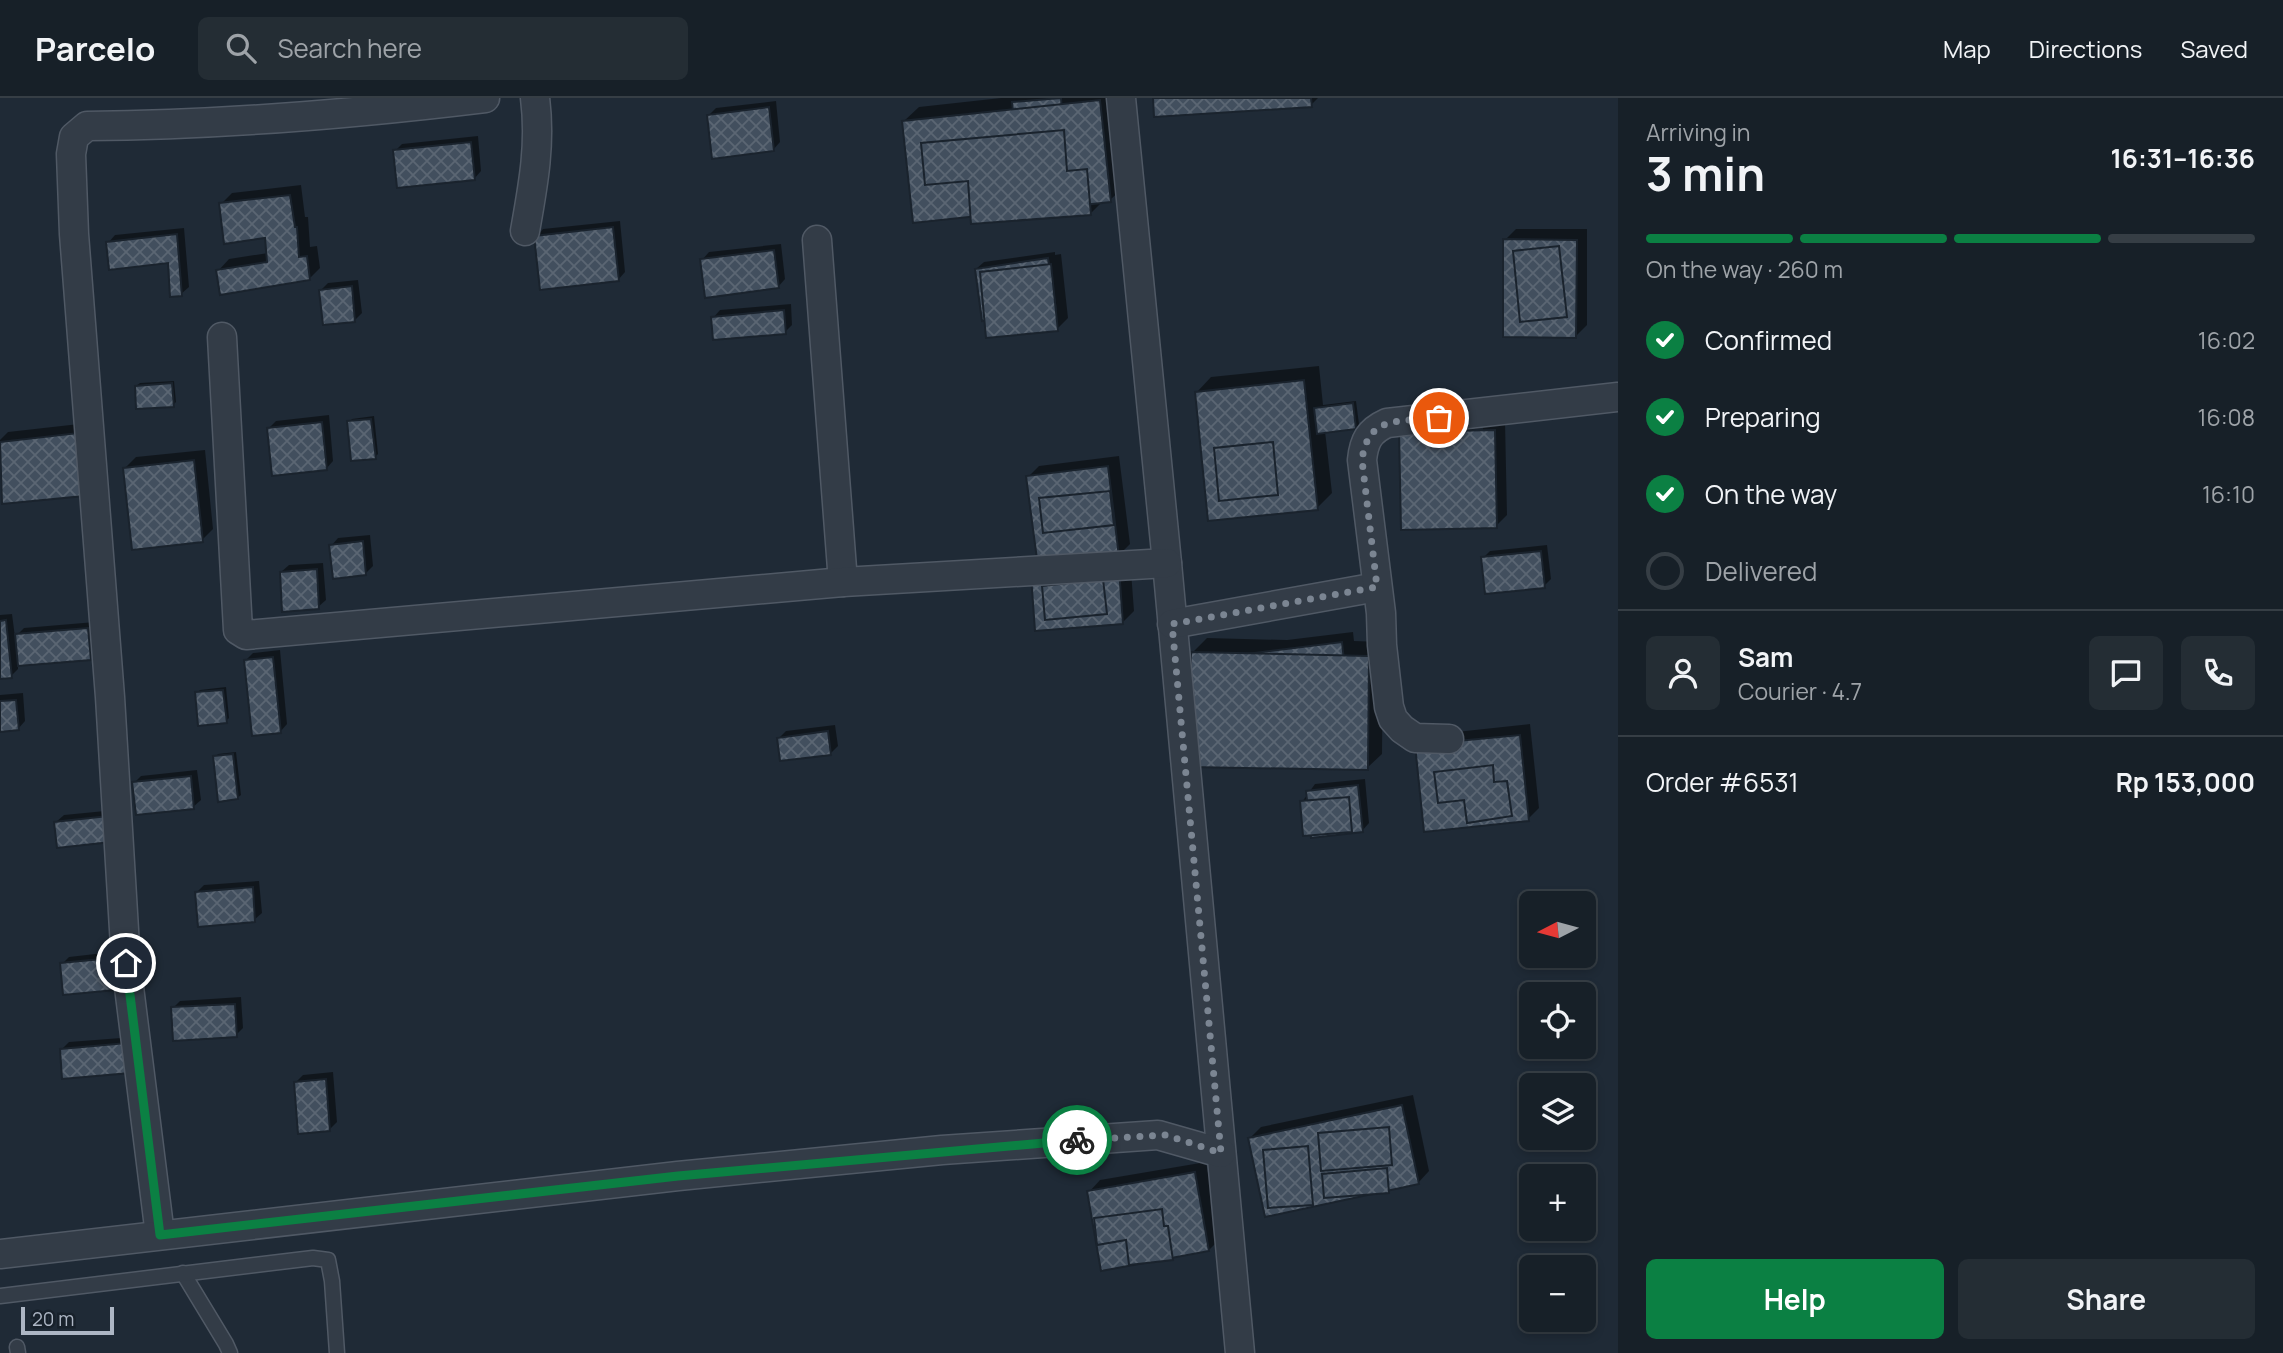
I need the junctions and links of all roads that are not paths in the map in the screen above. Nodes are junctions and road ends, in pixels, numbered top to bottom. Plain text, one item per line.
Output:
1 (485, 98) edge
2 (535, 98) edge
3 (1121, 98) edge
4 (525, 231) dead end
5 (817, 240) dead end
6 (222, 337) dead end
7 (1618, 397) edge
8 (1167, 563) junction
9 (843, 582) junction
10 (1377, 587) junction
11 (1172, 624) junction
12 (1449, 739) dead end
13 (1221, 1153) junction
14 (160, 1235) junction
15 (0, 1254) edge
16 (183, 1273) junction
17 (0, 1296) edge
18 (230, 1353) edge
19 (337, 1353) edge
20 (1240, 1353) edge

1 - 14 street
2 - 4 street
3 - 8 street
5 - 9 street
6 - 9 street
7 - 10 street
8 - 9 street
8 - 11 street
10 - 11 street
10 - 12 street
11 - 13 street
13 - 14 street
13 - 20 street
14 - 15 street
16 - 17 lane
16 - 18 lane
16 - 19 lane

